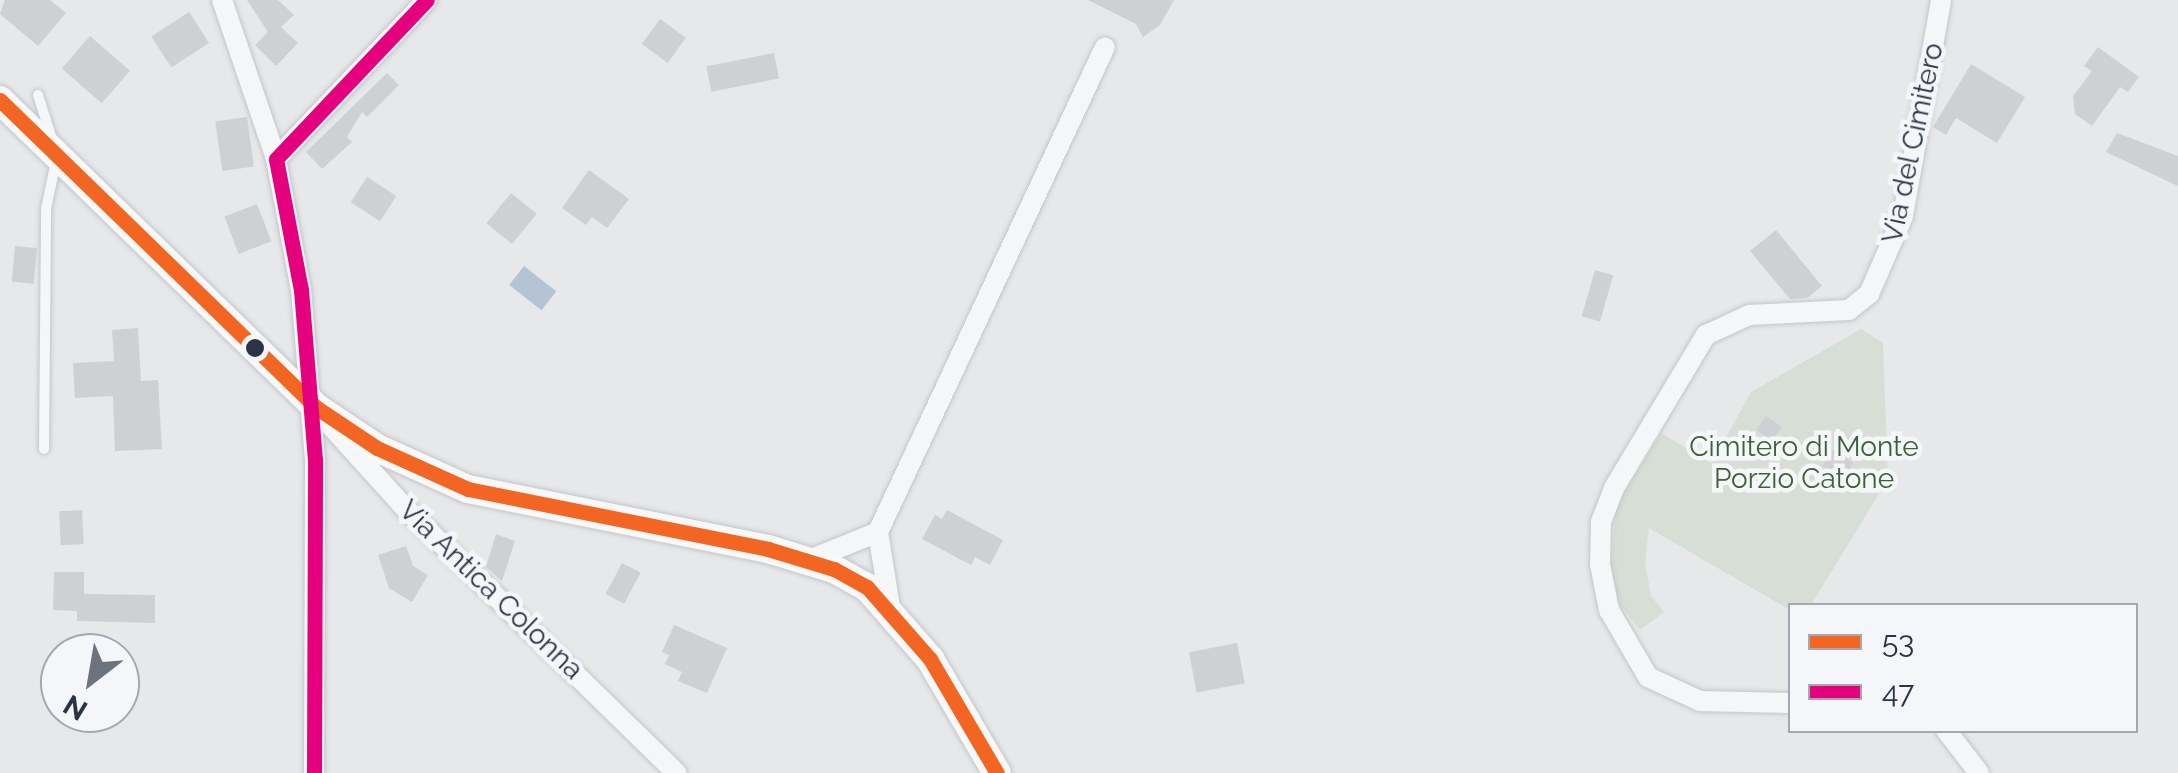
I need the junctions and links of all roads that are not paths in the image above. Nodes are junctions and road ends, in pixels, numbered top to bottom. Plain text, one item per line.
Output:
1 (222, 0) edge
2 (427, 0) edge
3 (1941, 0) edge
4 (1105, 47) dead end
5 (38, 94) dead end
6 (0, 100) edge
7 (62, 158) junction
8 (276, 159) junction
9 (310, 401) junction
10 (44, 449) dead end
11 (878, 532) junction
12 (810, 560) junction
13 (893, 613) junction
14 (1788, 704) edge
15 (1948, 733) edge
16 (314, 773) edge
17 (677, 773) edge
18 (997, 773) edge
19 (1979, 773) edge

1 - 8 street
2 - 8 street
3 - 14 street, Via del Cimitero
4 - 11 street
5 - 7 lane
6 - 7 street
7 - 9 street
7 - 10 lane
8 - 9 street
9 - 12 street
9 - 16 street
9 - 17 street, Via Antica Colonna
11 - 12 street
11 - 13 street
12 - 13 street
13 - 18 street
15 - 19 street

